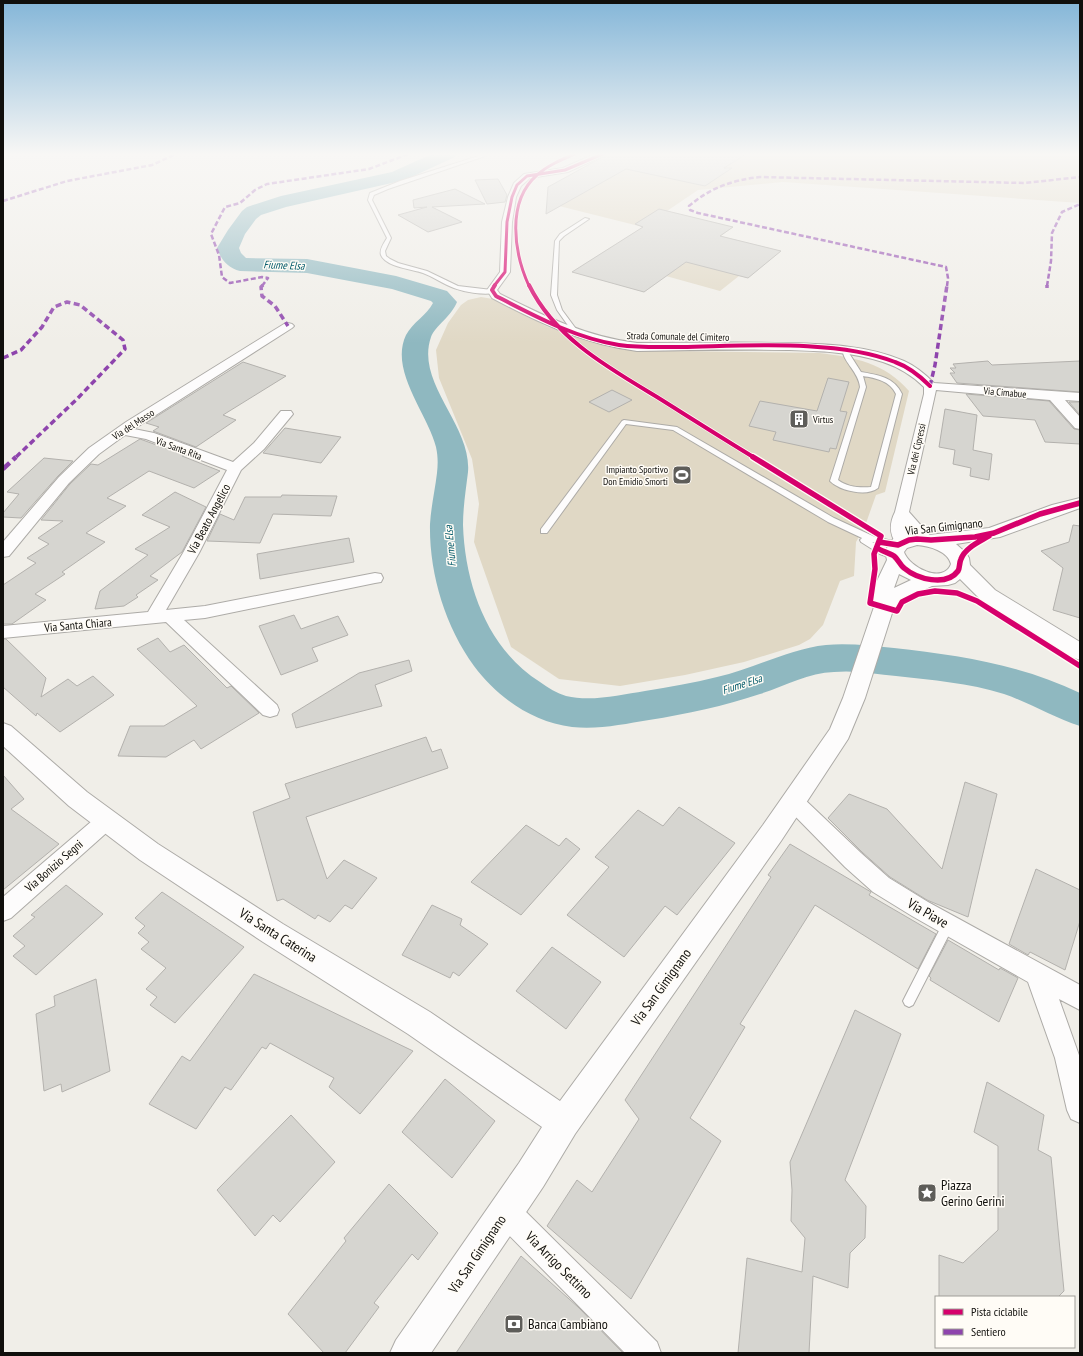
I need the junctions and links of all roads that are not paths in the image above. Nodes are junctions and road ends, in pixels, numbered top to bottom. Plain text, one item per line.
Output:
1 (378, 216) edge
2 (508, 216) edge
3 (588, 219) dead end
4 (492, 292) junction
5 (288, 326) dead end
6 (576, 333) junction
7 (845, 351) junction
8 (859, 373) junction
9 (930, 386) junction
10 (1054, 396) junction
11 (1080, 397) edge
12 (286, 414) dead end
13 (1080, 425) edge
14 (122, 431) junction
15 (235, 468) junction
16 (1080, 503) edge
17 (902, 512) junction
18 (544, 531) dead end
19 (994, 533) junction
20 (928, 540) junction
21 (898, 551) junction
22 (3, 552) edge
23 (960, 564) junction
24 (375, 578) dead end
25 (934, 579) junction
26 (988, 595) junction
27 (884, 607) junction
28 (161, 617) junction
29 (3, 632) edge
30 (1080, 652) edge
31 (270, 710) dead end
32 (3, 732) edge
33 (794, 802) junction
34 (106, 821) junction
35 (3, 911) edge
36 (948, 925) junction
37 (1037, 973) junction
38 (1080, 998) edge
39 (909, 1001) dead end
40 (1080, 1110) edge
41 (564, 1123) junction
42 (506, 1212) junction
43 (409, 1353) edge
44 (646, 1353) edge

1 - 4 lane
2 - 4 street
3 - 6 lane
4 - 6 street, Strada Comunale del Cimitero
5 - 14 street, Via del Masso
6 - 7 street, Strada Comunale del Cimitero
7 - 8 lane
7 - 9 street, Strada Comunale del Cimitero
8 - 8 lane
9 - 10 street, Via Cimabue
9 - 17 street, Via dei Cipressi
10 - 11 street, Via Cimabue
10 - 13 street
12 - 15 street, Via Beato Angelico
14 - 15 street, Via Santa Rita
14 - 22 street, Via del Masso
15 - 28 street, Via Beato Angelico
16 - 19 main road, Via San Gimignano
17 - 20 street
17 - 21 street, Via dei Cipressi
18 - 21 lane
19 - 20 main road, Via San Gimignano
19 - 23 main road, Via San Gimignano
20 - 21 main road, Via San Gimignano
20 - 23 main road, Via San Gimignano
21 - 25 main road
21 - 27 main road, Via San Gimignano
23 - 25 main road, Via San Gimignano
23 - 26 main road
24 - 28 street
25 - 26 main road
25 - 27 main road, Via San Gimignano
26 - 30 main road
27 - 33 main road, Via San Gimignano
28 - 29 street, Via Santa Chiara
28 - 31 street
32 - 34 main road, Via Santa Caterina
33 - 36 street, Via Piave
33 - 41 main road, Via San Gimignano
34 - 35 street, Via Bonizio Segni
34 - 41 main road, Via Santa Caterina
36 - 37 street, Via Piave
36 - 39 lane
37 - 38 street, Via Piave
37 - 40 street
41 - 42 main road, Via San Gimignano
42 - 43 main road, Via San Gimignano
42 - 44 street, Via Arrigo Settimo

